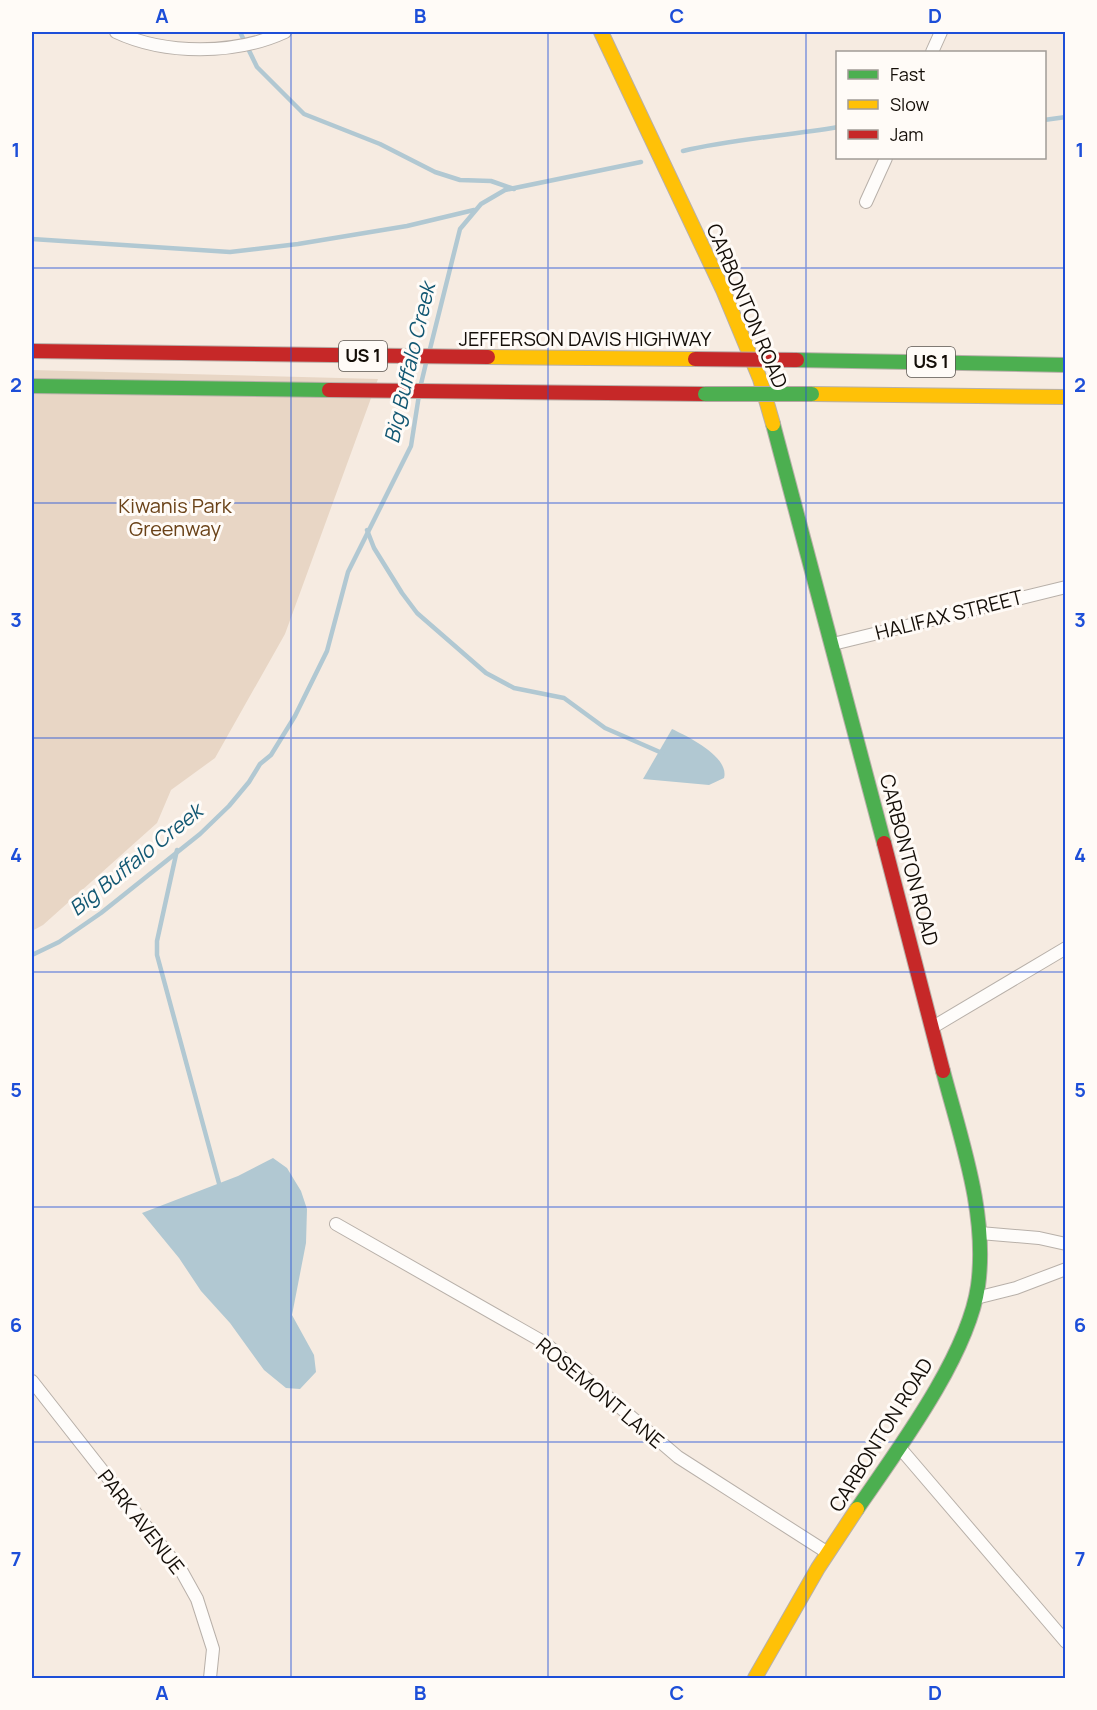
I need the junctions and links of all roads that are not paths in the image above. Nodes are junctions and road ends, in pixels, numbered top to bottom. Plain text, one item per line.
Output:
1 (116, 32) edge
2 (285, 32) edge
3 (601, 32) edge
4 (941, 32) edge
5 (932, 51) edge
6 (886, 159) edge
7 (866, 202) dead end
8 (32, 351) edge
9 (1065, 365) edge
10 (32, 386) edge
11 (1065, 398) edge
12 (1065, 586) edge
13 (833, 644) junction
14 (1065, 948) edge
15 (933, 1027) junction
16 (336, 1224) dead end
17 (980, 1233) junction
18 (1065, 1244) edge
19 (1065, 1269) edge
20 (976, 1298) junction
21 (32, 1382) edge
22 (900, 1448) junction
23 (828, 1553) junction
24 (1065, 1642) edge
25 (210, 1678) edge
26 (755, 1678) edge

1 - 2 street
3 - 13 main road, CARBONTON ROAD
4 - 5 street
6 - 7 street
8 - 9 main road, JEFFERSON DAVIS HIGHWAY / US 1, bridge
10 - 11 main road, US 1, bridge
12 - 13 street, HALIFAX STREET
13 - 15 main road, CARBONTON ROAD
14 - 15 street
15 - 17 main road, CARBONTON ROAD
16 - 23 street, ROSEMONT LANE
17 - 18 street
17 - 20 main road, CARBONTON ROAD
19 - 20 street
20 - 22 main road, CARBONTON ROAD
21 - 25 street, PARK AVENUE
22 - 23 main road, CARBONTON ROAD
22 - 24 street
23 - 26 main road, CARBONTON ROAD

